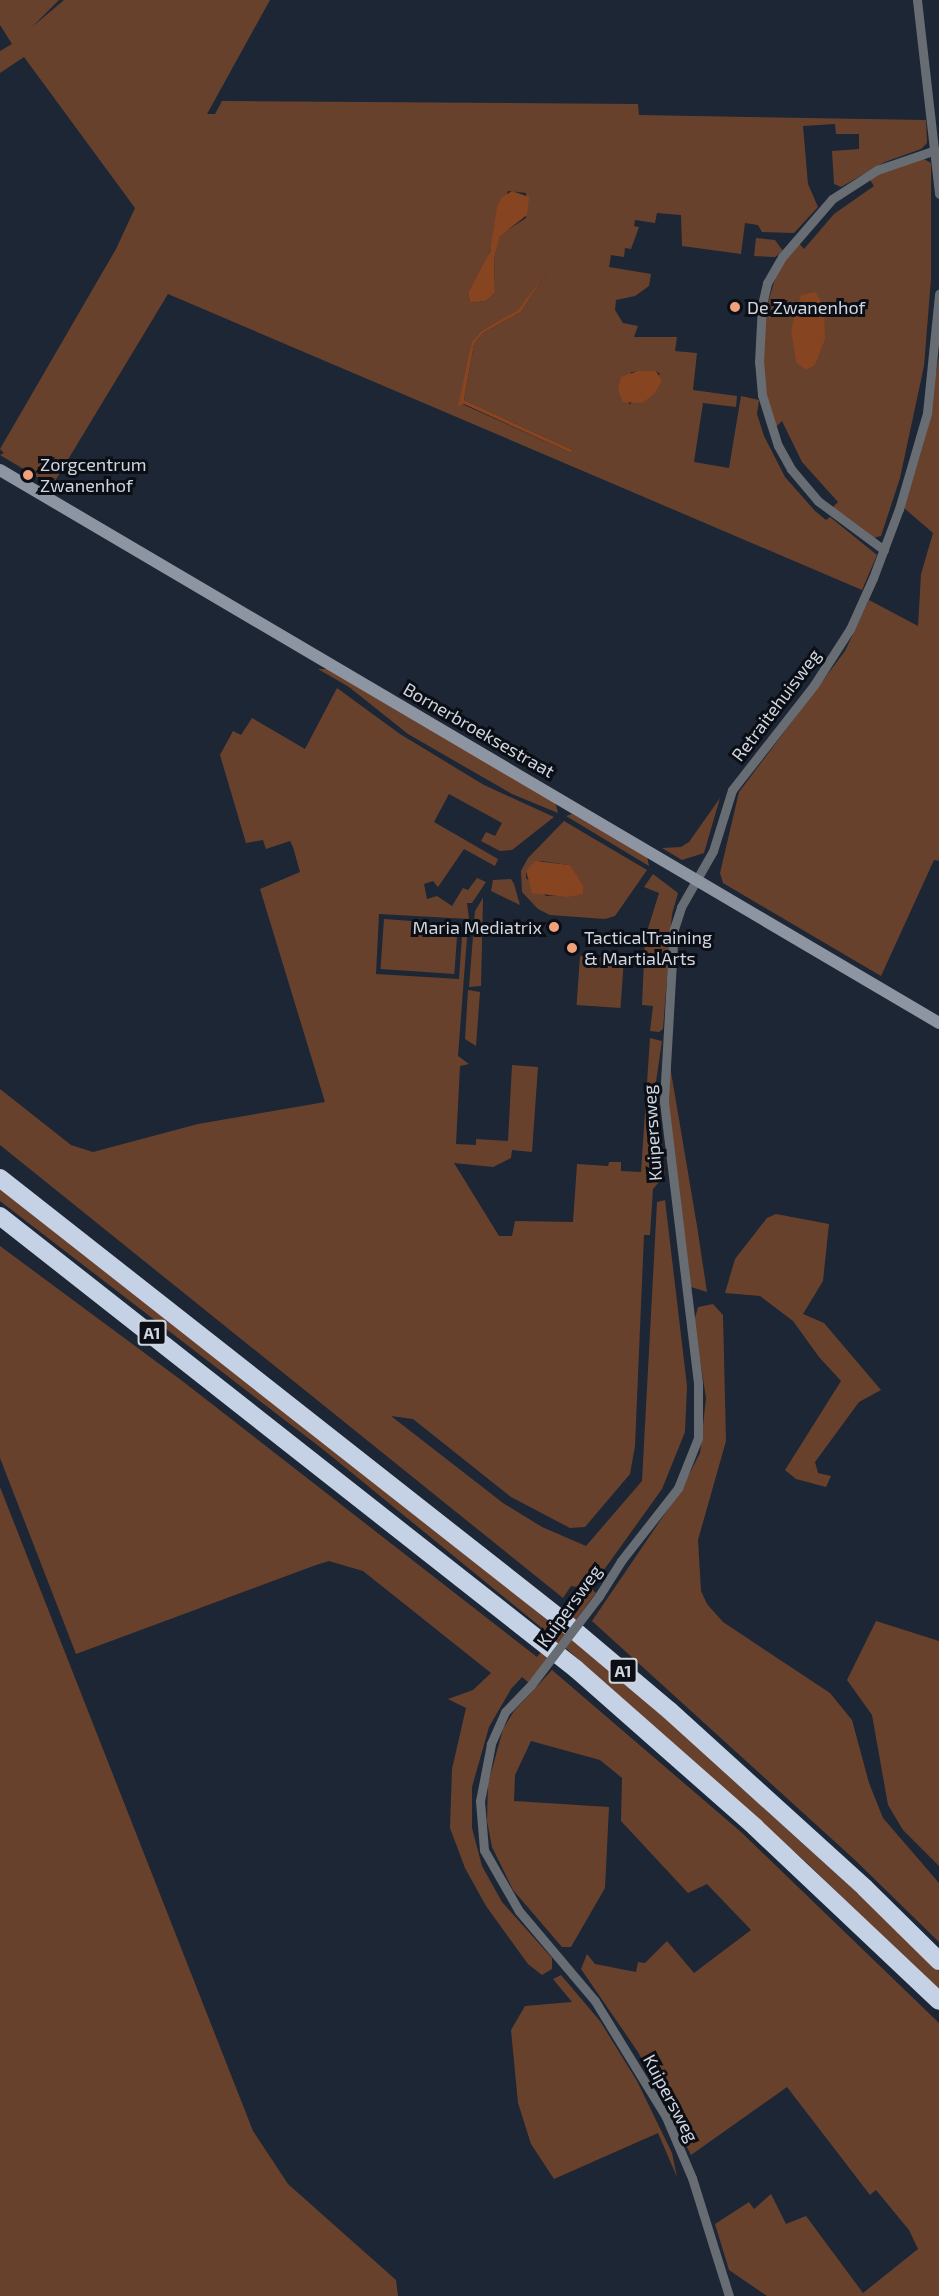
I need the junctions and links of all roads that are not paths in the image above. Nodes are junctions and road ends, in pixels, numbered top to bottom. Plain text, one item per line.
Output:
1 (917, 0) edge
2 (936, 150) junction
3 (939, 194) edge
4 (939, 294) edge
5 (0, 470) edge
6 (884, 550) junction
7 (696, 879) junction
8 (939, 1023) edge
9 (0, 1172) edge
10 (0, 1178) edge
11 (27, 1199) junction
12 (0, 1216) edge
13 (939, 1961) edge
14 (939, 2001) edge
15 (729, 2296) edge

1 - 2 street
2 - 3 street
2 - 6 street
4 - 6 street, Retraitehuisweg
5 - 7 main road, Bornerbroeksestraat
6 - 7 street, Retraitehuisweg
7 - 8 main road, Bornerbroeksestraat
7 - 15 street, Kuipersweg, bridge
9 - 11 highway, A1
10 - 11 highway
11 - 13 highway, A1
12 - 14 highway, A1

